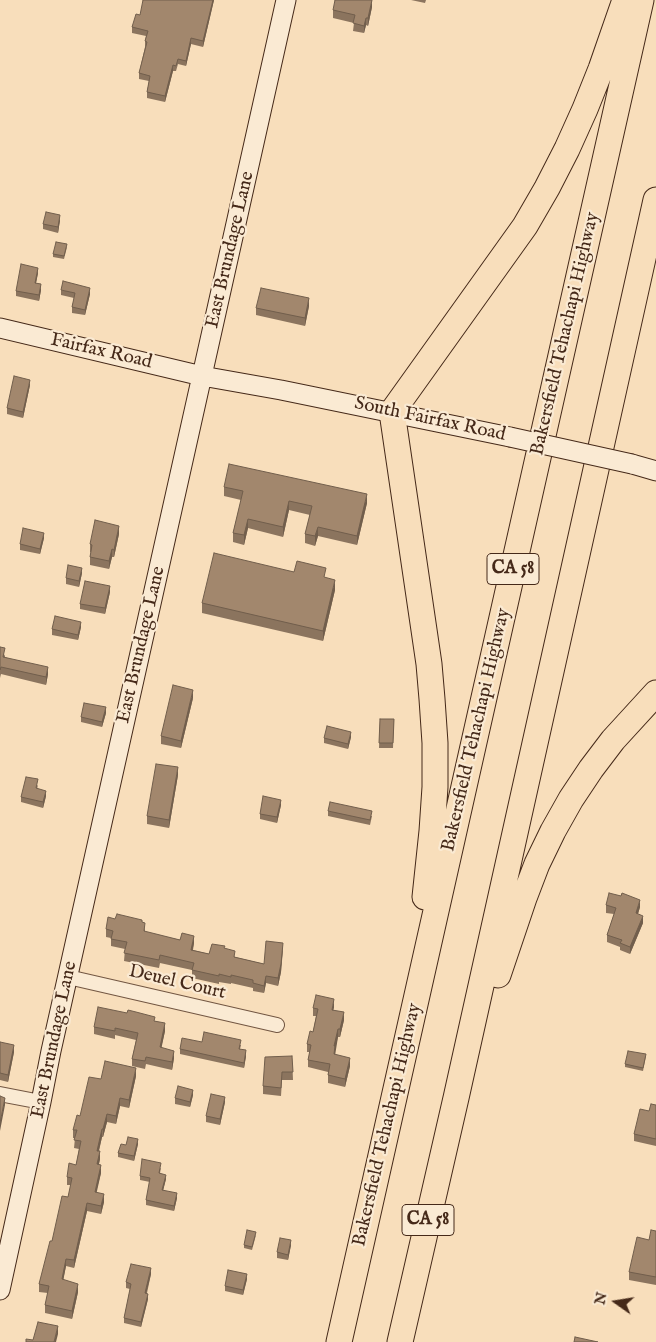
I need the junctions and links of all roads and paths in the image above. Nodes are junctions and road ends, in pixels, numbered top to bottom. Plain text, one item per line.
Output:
1 (286, 0) edge
2 (625, 0) edge
3 (641, 0) edge
4 (656, 200) edge
5 (0, 328) edge
6 (202, 376) junction
7 (392, 412) junction
8 (656, 471) edge
9 (656, 693) edge
10 (68, 977) junction
11 (277, 1025) dead end
12 (0, 1094) edge
13 (456, 1098) junction
14 (41, 1102) junction
15 (385, 1139) junction
16 (0, 1290) edge
17 (339, 1342) edge
18 (400, 1342) edge

1 - 6 main road, East Brundage Lane
2 - 7 highway
3 - 15 highway, Bakersfield Tehachapi Highway / CA 58
4 - 13 highway, CA 58
5 - 6 main road, Fairfax Road
6 - 7 main road, South Fairfax Road
6 - 10 main road, East Brundage Lane
7 - 8 main road, South Fairfax Road, bridge
7 - 15 highway
9 - 13 highway
10 - 11 street, Deuel Court
10 - 14 main road, East Brundage Lane
12 - 14 street
13 - 18 highway, CA 58
14 - 16 main road, East Brundage Lane
15 - 17 highway, Bakersfield Tehachapi Highway / CA 58

